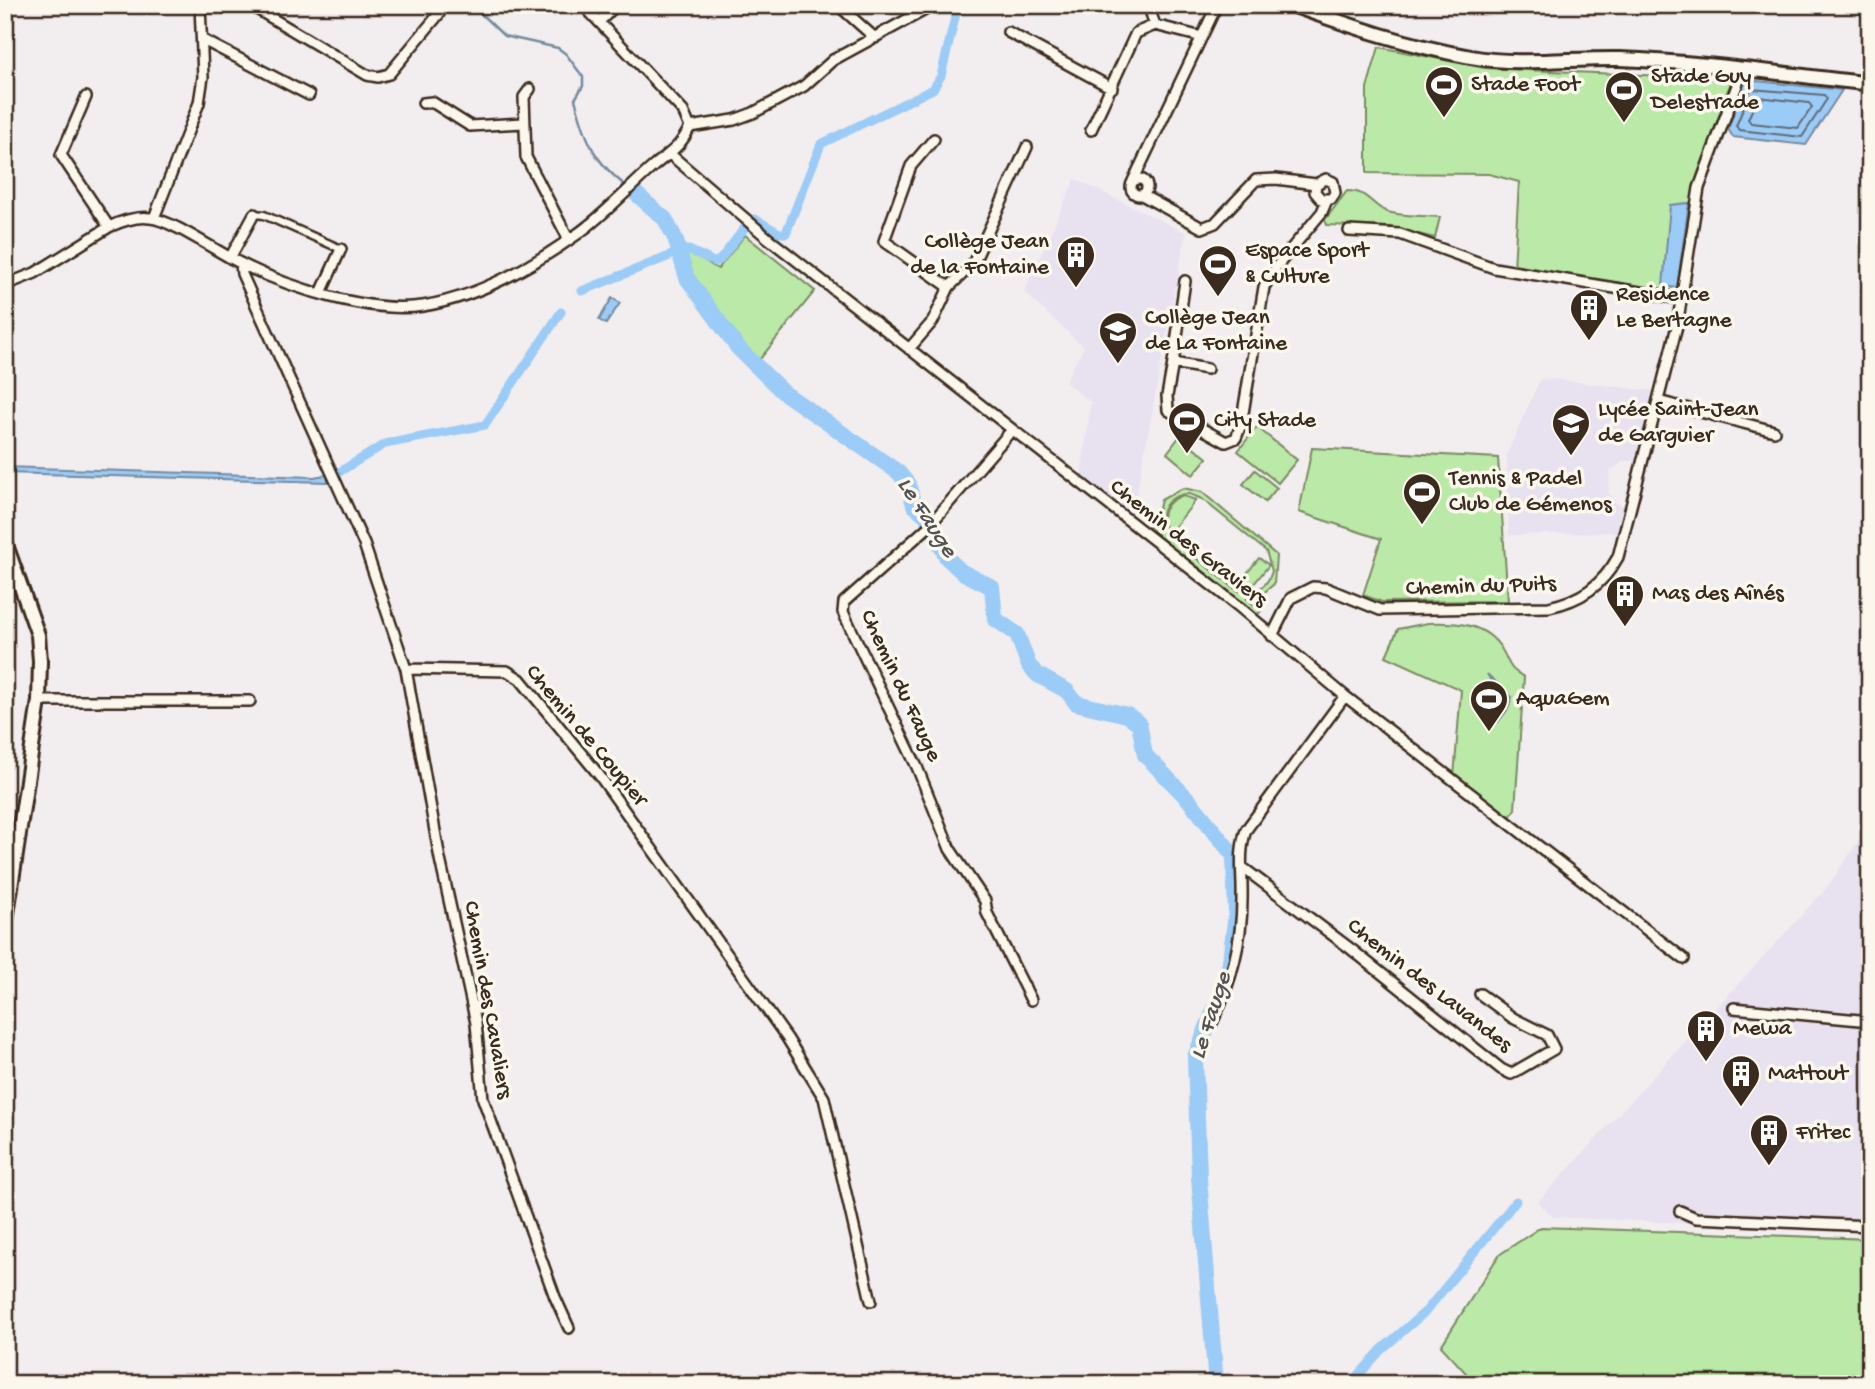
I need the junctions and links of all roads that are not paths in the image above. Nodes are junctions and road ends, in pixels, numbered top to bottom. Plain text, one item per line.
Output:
1 (200, 5) edge
2 (250, 5) edge
3 (583, 5) edge
4 (616, 5) edge
5 (838, 5) edge
6 (934, 5) edge
7 (1148, 5) edge
8 (1217, 5) edge
9 (1298, 7) edge
10 (439, 14) dead end
11 (599, 22) junction
12 (1155, 25) junction
13 (1008, 32) dead end
14 (1202, 37) junction
15 (874, 38) junction
16 (203, 40) junction
17 (1742, 73) junction
18 (1867, 84) edge
19 (1112, 88) junction
20 (530, 89) dead end
21 (309, 95) dead end
22 (86, 97) dead end
23 (423, 103) dead end
24 (524, 123) junction
25 (690, 127) junction
26 (1091, 130) dead end
27 (934, 139) dead end
28 (1027, 147) dead end
29 (671, 155) junction
30 (1316, 184) junction
31 (1327, 200) junction
32 (254, 214) joint
33 (153, 218) junction
34 (109, 227) junction
35 (1349, 231) dead end
36 (569, 240) junction
37 (341, 249) joint
38 (230, 258) junction
39 (241, 264) junction
40 (1185, 281) dead end
41 (5, 285) edge
42 (949, 287) junction
43 (321, 293) junction
44 (1681, 299) junction
45 (909, 349) junction
46 (1173, 363) junction
47 (1207, 369) dead end
48 (1658, 401) junction
49 (1011, 431) junction
50 (1774, 431) dead end
51 (5, 542) edge
52 (1272, 636) junction
53 (405, 669) junction
54 (1345, 696) junction
55 (39, 701) junction
56 (250, 701) dead end
57 (1241, 867) junction
58 (5, 927) edge
59 (1684, 959) dead end
60 (1480, 994) dead end
61 (1031, 1000) dead end
62 (1734, 1008) dead end
63 (1870, 1021) edge
64 (1211, 1025) dead end
65 (1680, 1211) dead end
66 (1870, 1226) edge
67 (871, 1301) dead end
68 (569, 1328) dead end

1 - 16 street
2 - 10 street
3 - 11 street
4 - 11 street
5 - 15 street
6 - 15 street
7 - 12 street
8 - 14 street
9 - 17 main road
11 - 25 street
12 - 14 street
12 - 19 street
13 - 19 street
14 - 30 street
15 - 25 street
16 - 21 street
16 - 33 street
17 - 18 main road
17 - 44 street, Chemin du Puits
19 - 26 street
20 - 24 street
22 - 34 street
23 - 24 street
24 - 36 street
25 - 29 street
27 - 42 street
28 - 42 street
29 - 36 street
29 - 45 street, Chemin des Graviers
30 - 31 street
30 - 31 street
31 - 46 street
32 - 37 street
32 - 38 street
33 - 34 street
33 - 38 street
34 - 41 street
35 - 44 street
36 - 43 street
37 - 43 street
38 - 39 street
39 - 43 street
39 - 53 street
40 - 46 street
42 - 45 street
44 - 48 street, Chemin du Puits
45 - 49 street, Chemin des Graviers
46 - 47 street
48 - 50 street
48 - 52 street, Chemin du Puits
49 - 52 street, Chemin des Graviers
49 - 61 street, Chemin du Fauge
51 - 55 main road
52 - 54 street, Chemin des Graviers
53 - 67 street, Chemin de Coupier
53 - 68 street, Chemin des Cavaliers
54 - 57 street
54 - 59 street, Chemin des Graviers
55 - 56 street
55 - 58 main road
57 - 60 street, Chemin des Lavandes
57 - 64 street
62 - 63 street
65 - 66 street

